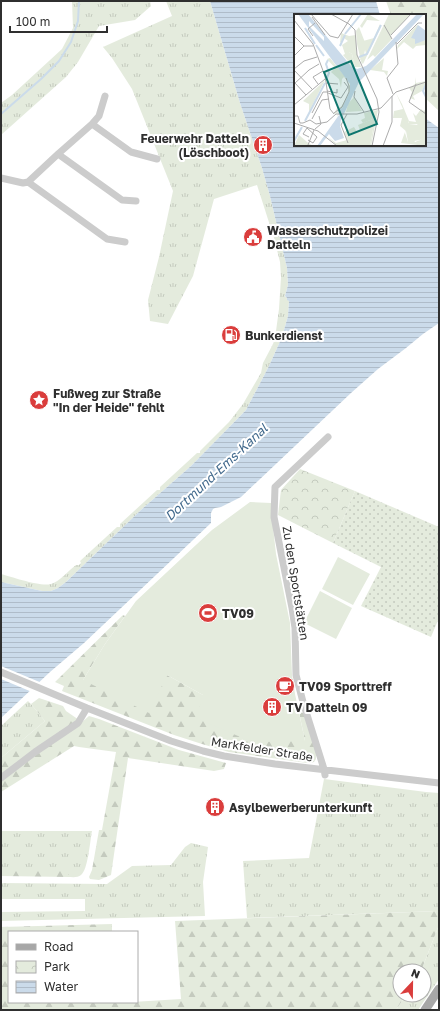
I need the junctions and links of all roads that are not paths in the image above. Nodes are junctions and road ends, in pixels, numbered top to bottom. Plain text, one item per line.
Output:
1 (105, 96) dead end
2 (92, 124) junction
3 (58, 154) junction
4 (157, 159) dead end
5 (1, 178) edge
6 (28, 182) junction
7 (136, 201) dead end
8 (125, 242) dead end
9 (328, 437) dead end
10 (1, 672) edge
11 (87, 708) junction
12 (325, 772) junction
13 (1, 778) edge
14 (439, 783) edge
15 (439, 989) edge
16 (425, 1010) edge

1 - 2 street
2 - 3 street
2 - 4 street
3 - 6 street
3 - 7 street
5 - 6 street
6 - 8 street
9 - 12 street, Zu den Sportstätten
10 - 11 street, Markfelder Straße
11 - 12 street, Markfelder Straße
11 - 13 street
12 - 14 street, Markfelder Straße
15 - 16 main road

